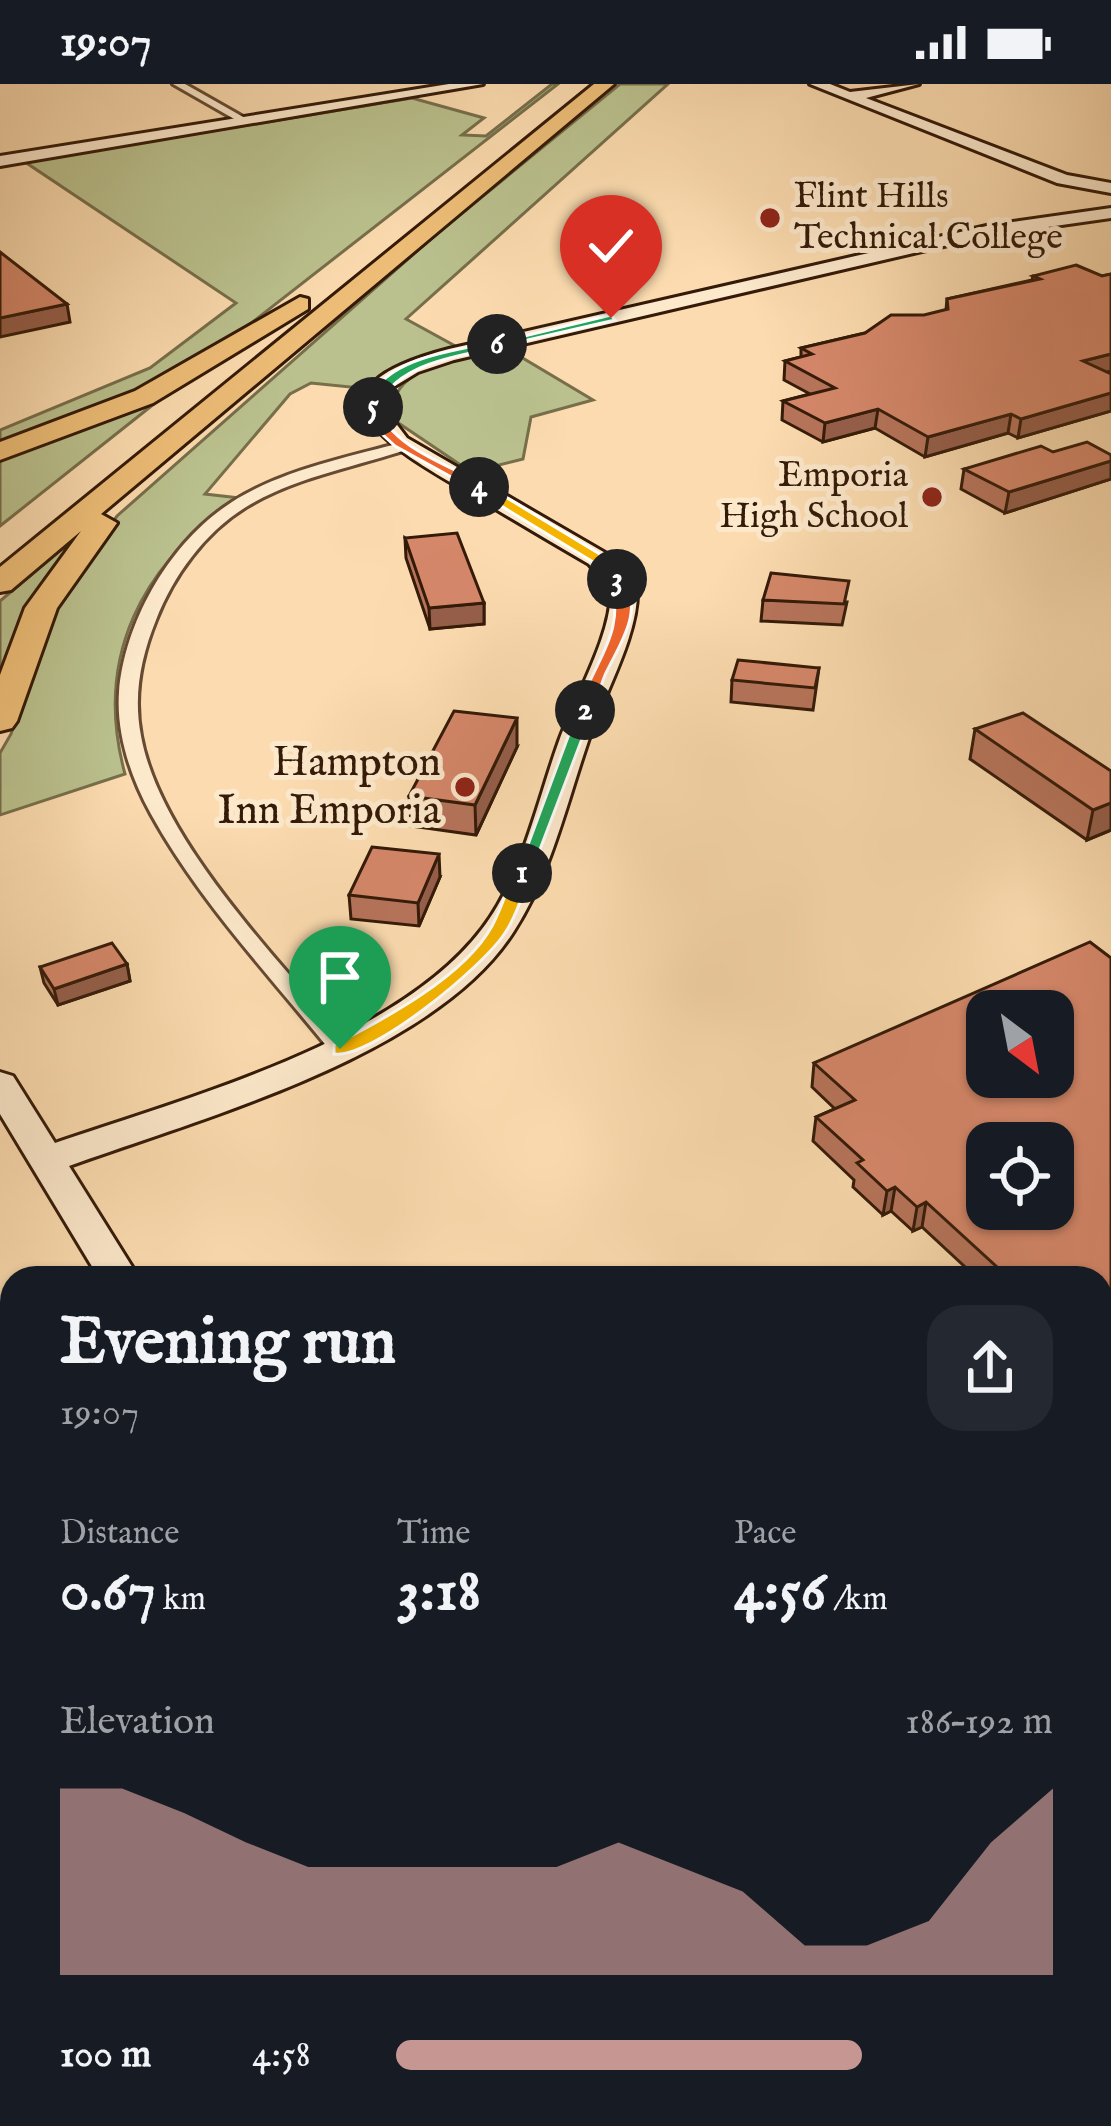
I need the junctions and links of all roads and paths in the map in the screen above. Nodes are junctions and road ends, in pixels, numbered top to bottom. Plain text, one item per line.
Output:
1 (178, 84) edge
2 (476, 84) edge
3 (574, 84) edge
4 (605, 84) edge
5 (817, 84) edge
6 (912, 84) edge
7 (848, 96) junction
8 (247, 122) junction
9 (476, 160) dead end
10 (0, 161) edge
11 (1063, 179) junction
12 (1111, 188) edge
13 (1082, 198) junction
14 (1111, 213) edge
15 (998, 229) junction
16 (404, 446) junction
17 (0, 452) edge
18 (154, 459) junction
19 (36, 517) dead end
20 (0, 583) edge
21 (0, 721) edge
22 (340, 1049) junction
23 (0, 1084) edge
24 (47, 1160) junction
25 (111, 1266) edge

1 - 8 street
2 - 8 street
3 - 9 highway
4 - 18 highway
5 - 7 street
6 - 7 street
7 - 11 street
8 - 10 street
11 - 12 street
11 - 13 street
12 - 13 street
13 - 14 street
13 - 15 street
14 - 15 street
15 - 16 street
16 - 22 street
16 - 22 street
17 - 19 highway
18 - 20 highway
18 - 21 highway
22 - 24 street
23 - 24 street
24 - 25 street

